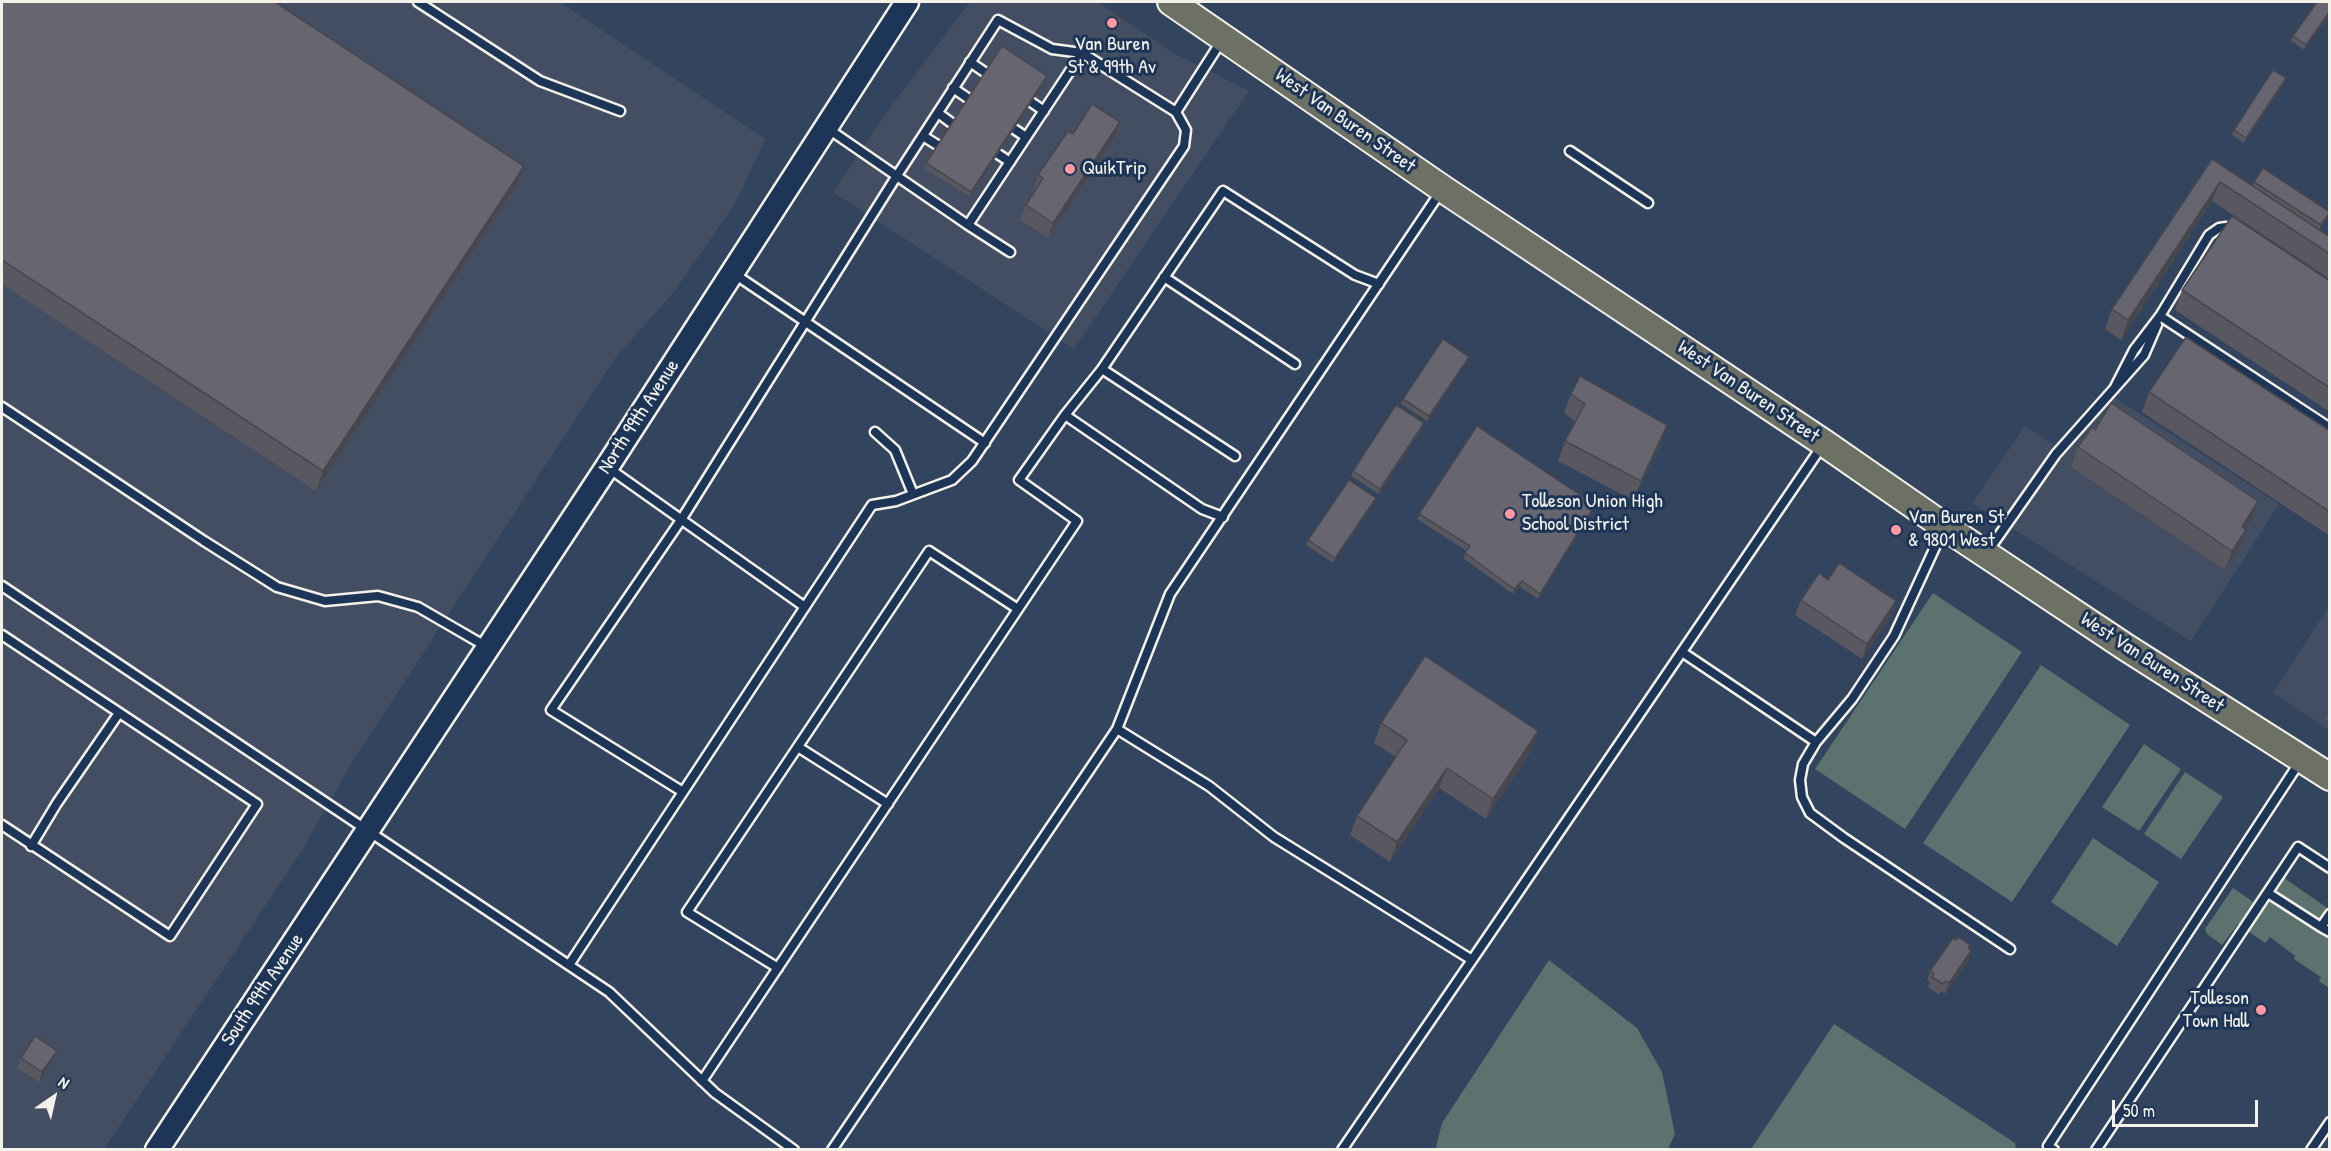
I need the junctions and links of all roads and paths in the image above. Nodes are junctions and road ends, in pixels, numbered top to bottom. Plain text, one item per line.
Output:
1 (418, 2) edge
2 (907, 2) edge
3 (1171, 2) edge
4 (1224, 37) junction
5 (1082, 53) junction
6 (970, 62) junction
7 (986, 73) edge
8 (953, 88) junction
9 (969, 99) edge
10 (1031, 102) edge
11 (620, 111) dead end
12 (1044, 111) junction
13 (1176, 112) junction
14 (938, 113) junction
15 (953, 124) edge
16 (826, 128) junction
17 (1014, 129) edge
18 (923, 136) junction
19 (1026, 137) junction
20 (939, 146) edge
21 (1570, 151) dead end
22 (998, 154) edge
23 (1010, 162) junction
24 (896, 177) junction
25 (1443, 189) junction
26 (1648, 203) dead end
27 (968, 225) junction
28 (2242, 237) edge
29 (1010, 252) dead end
30 (732, 273) junction
31 (1164, 276) junction
32 (1379, 284) junction
33 (2160, 316) junction
34 (806, 322) junction
35 (1295, 364) dead end
36 (1102, 369) junction
37 (2, 407) edge
38 (1065, 415) junction
39 (2330, 428) edge
40 (875, 432) dead end
41 (985, 442) junction
42 (1824, 443) junction
43 (1235, 456) dead end
44 (607, 467) junction
45 (913, 495) junction
46 (1223, 517) junction
47 (681, 520) junction
48 (1945, 527) junction
49 (1986, 554) junction
50 (2, 586) edge
51 (805, 608) junction
52 (1018, 609) junction
53 (2, 635) edge
54 (488, 648) junction
55 (1682, 652) junction
56 (119, 713) junction
57 (1117, 729) junction
58 (1816, 742) junction
59 (798, 747) junction
60 (2301, 759) junction
61 (2330, 777) edge
62 (683, 792) junction
63 (888, 804) junction
64 (2, 825) edge
65 (369, 830) junction
66 (32, 846) junction
67 (2330, 868) edge
68 (2268, 893) junction
69 (2330, 914) edge
70 (2321, 927) junction
71 (2330, 932) edge
72 (2010, 949) dead end
73 (1472, 960) junction
74 (569, 965) junction
75 (778, 968) junction
76 (702, 1081) junction
77 (2330, 1122) edge
78 (157, 1149) edge
79 (794, 1149) edge
80 (832, 1149) edge
81 (1341, 1149) edge
82 (2054, 1149) edge
83 (2096, 1149) edge
84 (2311, 1149) edge

1 - 11 lane
2 - 16 main road, North 99th Avenue
3 - 4 main road, West Van Buren Street
4 - 13 lane
4 - 25 main road, West Van Buren Street
5 - 6 lane
5 - 12 lane
5 - 13 lane
6 - 7 lane
6 - 8 lane
8 - 9 lane
8 - 14 lane
10 - 12 lane
12 - 19 lane
13 - 41 lane
14 - 15 lane
14 - 18 lane
16 - 24 lane
16 - 30 main road, North 99th Avenue
17 - 19 lane
18 - 20 lane
18 - 24 lane
19 - 23 lane
21 - 26 lane
22 - 23 lane
23 - 27 lane
24 - 27 lane
24 - 34 lane
25 - 32 lane
25 - 42 main road, West Van Buren Street
27 - 29 lane
28 - 33 lane
30 - 34 lane
30 - 44 main road, North 99th Avenue
31 - 32 lane
31 - 35 lane
31 - 36 lane
32 - 46 lane
33 - 39 lane
33 - 49 lane
34 - 41 lane
34 - 47 lane
36 - 38 lane
36 - 43 lane
37 - 54 lane
38 - 46 lane
38 - 52 lane
40 - 45 lane
41 - 45 lane
42 - 48 main road, West Van Buren Street
42 - 55 lane
44 - 47 lane
44 - 54 main road, North 99th Avenue
45 - 51 lane
46 - 57 lane
47 - 51 lane
47 - 62 lane
48 - 49 main road, West Van Buren Street
48 - 58 lane
49 - 60 main road, West Van Buren Street
50 - 65 lane
51 - 62 lane
52 - 59 lane
52 - 63 lane
53 - 56 lane
54 - 65 main road, North 99th Avenue
55 - 58 lane
55 - 73 lane
56 - 66 lane
56 - 66 lane
57 - 73 lane
57 - 80 lane
58 - 72 lane
59 - 63 lane
59 - 75 lane
60 - 61 main road, West Van Buren Street
60 - 82 lane
62 - 74 lane
63 - 75 lane
64 - 66 lane
65 - 74 lane
65 - 78 main road, South 99th Avenue
67 - 68 lane
68 - 70 lane
68 - 83 lane
69 - 70 lane
70 - 71 lane
73 - 81 lane
74 - 76 lane
75 - 76 lane
76 - 79 lane
77 - 84 lane

